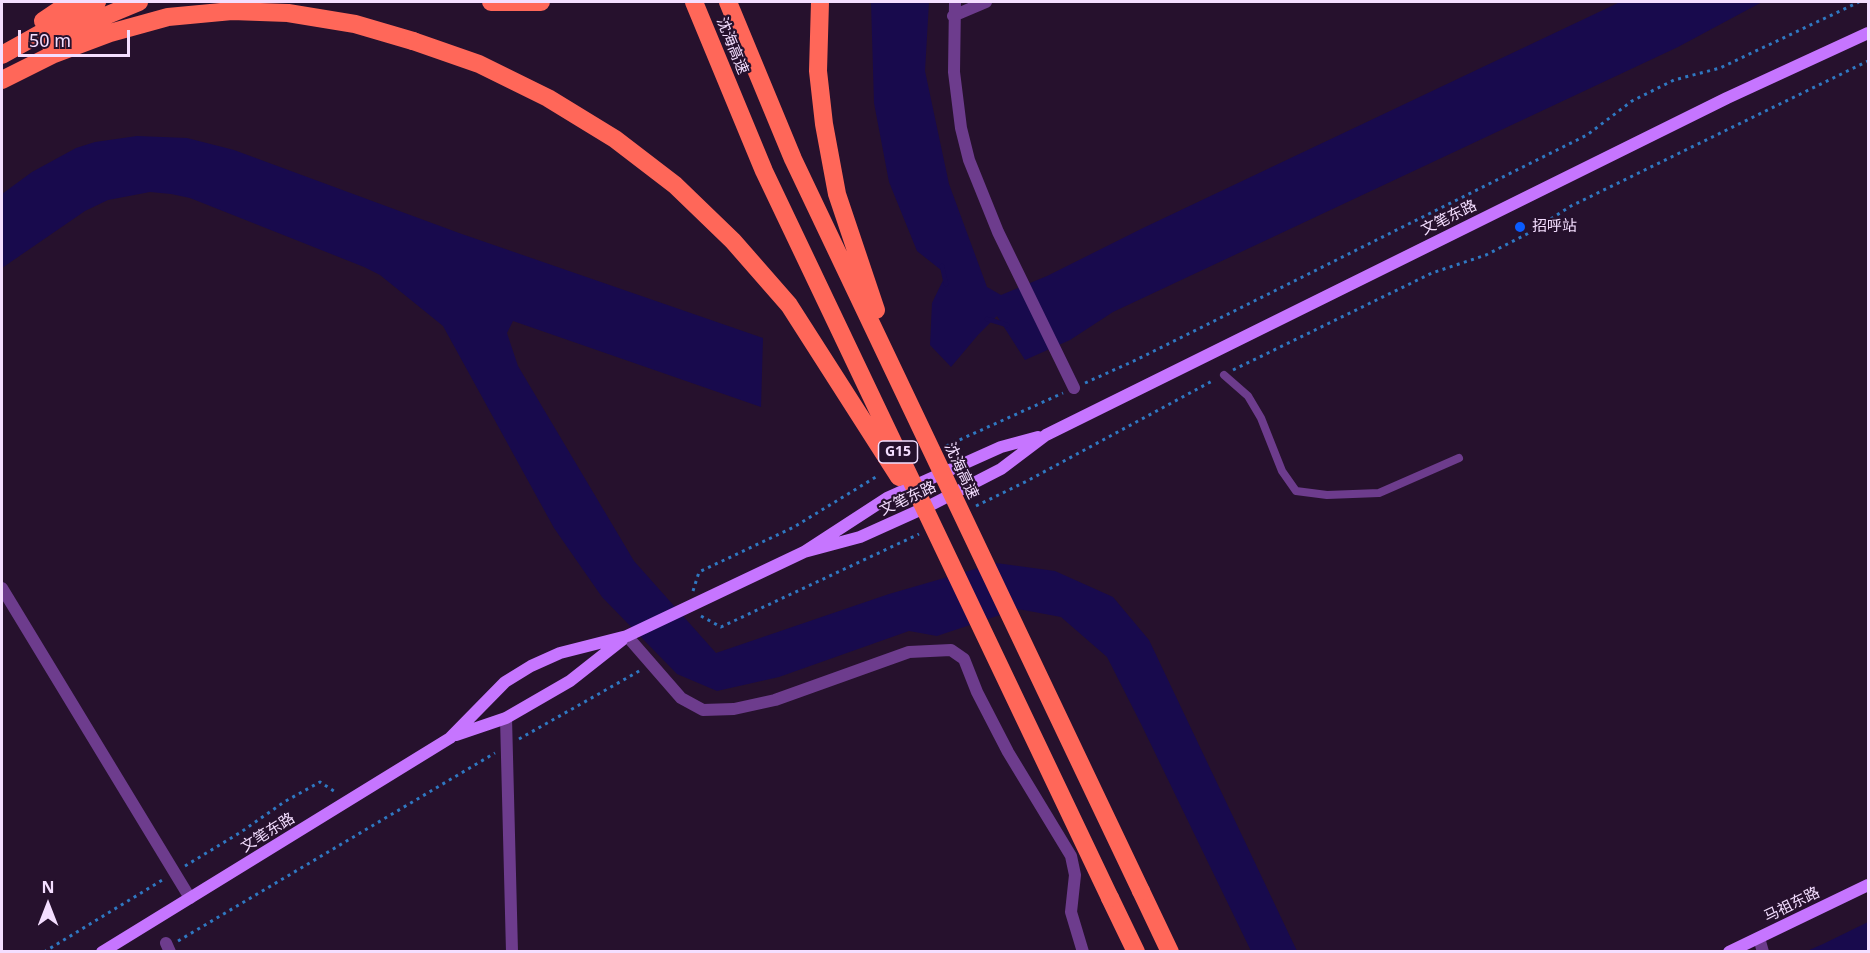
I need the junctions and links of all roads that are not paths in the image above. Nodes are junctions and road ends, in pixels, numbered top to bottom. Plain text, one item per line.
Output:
1 (71, 2) edge
2 (97, 2) edge
3 (139, 2) edge
4 (491, 2) edge
5 (541, 2) edge
6 (694, 2) edge
7 (728, 2) edge
8 (820, 2) edge
9 (955, 2) edge
10 (986, 2) edge
11 (953, 16) junction
12 (1869, 33) edge
13 (2, 49) edge
14 (2, 55) edge
15 (2, 79) edge
16 (1224, 375) road end
17 (1074, 388) road end
18 (1046, 435) junction
19 (1459, 458) dead end
20 (968, 510) junction
21 (941, 544) junction
22 (804, 552) junction
23 (2, 588) edge
24 (627, 636) junction
25 (506, 718) junction
26 (450, 738) junction
27 (1869, 885) edge
28 (190, 898) junction
29 (1759, 938) junction
30 (102, 951) edge
31 (512, 951) edge
32 (1083, 951) edge
33 (1136, 951) edge
34 (1170, 951) edge
35 (1729, 951) edge
36 (1763, 951) edge

1 - 13 highway
2 - 14 highway
3 - 15 highway
4 - 5 highway
6 - 21 highway, 沈海高速 / G15, bridge
7 - 20 highway, 沈海高速 / G15, bridge
8 - 20 highway, bridge
9 - 11 street
10 - 11 street
11 - 17 street
12 - 18 main road, 文笔东路
15 - 21 highway, bridge
16 - 19 lane
18 - 22 main road, 文笔东路
18 - 22 main road, 文笔东路
20 - 34 highway, 沈海高速 / G15, bridge
21 - 33 highway, 沈海高速 / G15, bridge
22 - 24 main road, 文笔东路
23 - 28 street
24 - 25 main road, 文笔东路
24 - 26 main road, 文笔东路
24 - 32 street
25 - 26 main road, 文笔东路
25 - 31 street
26 - 28 main road, 文笔东路
27 - 29 main road, 马祖东路
28 - 30 main road, 文笔东路
29 - 35 main road, 马祖东路
29 - 36 street

